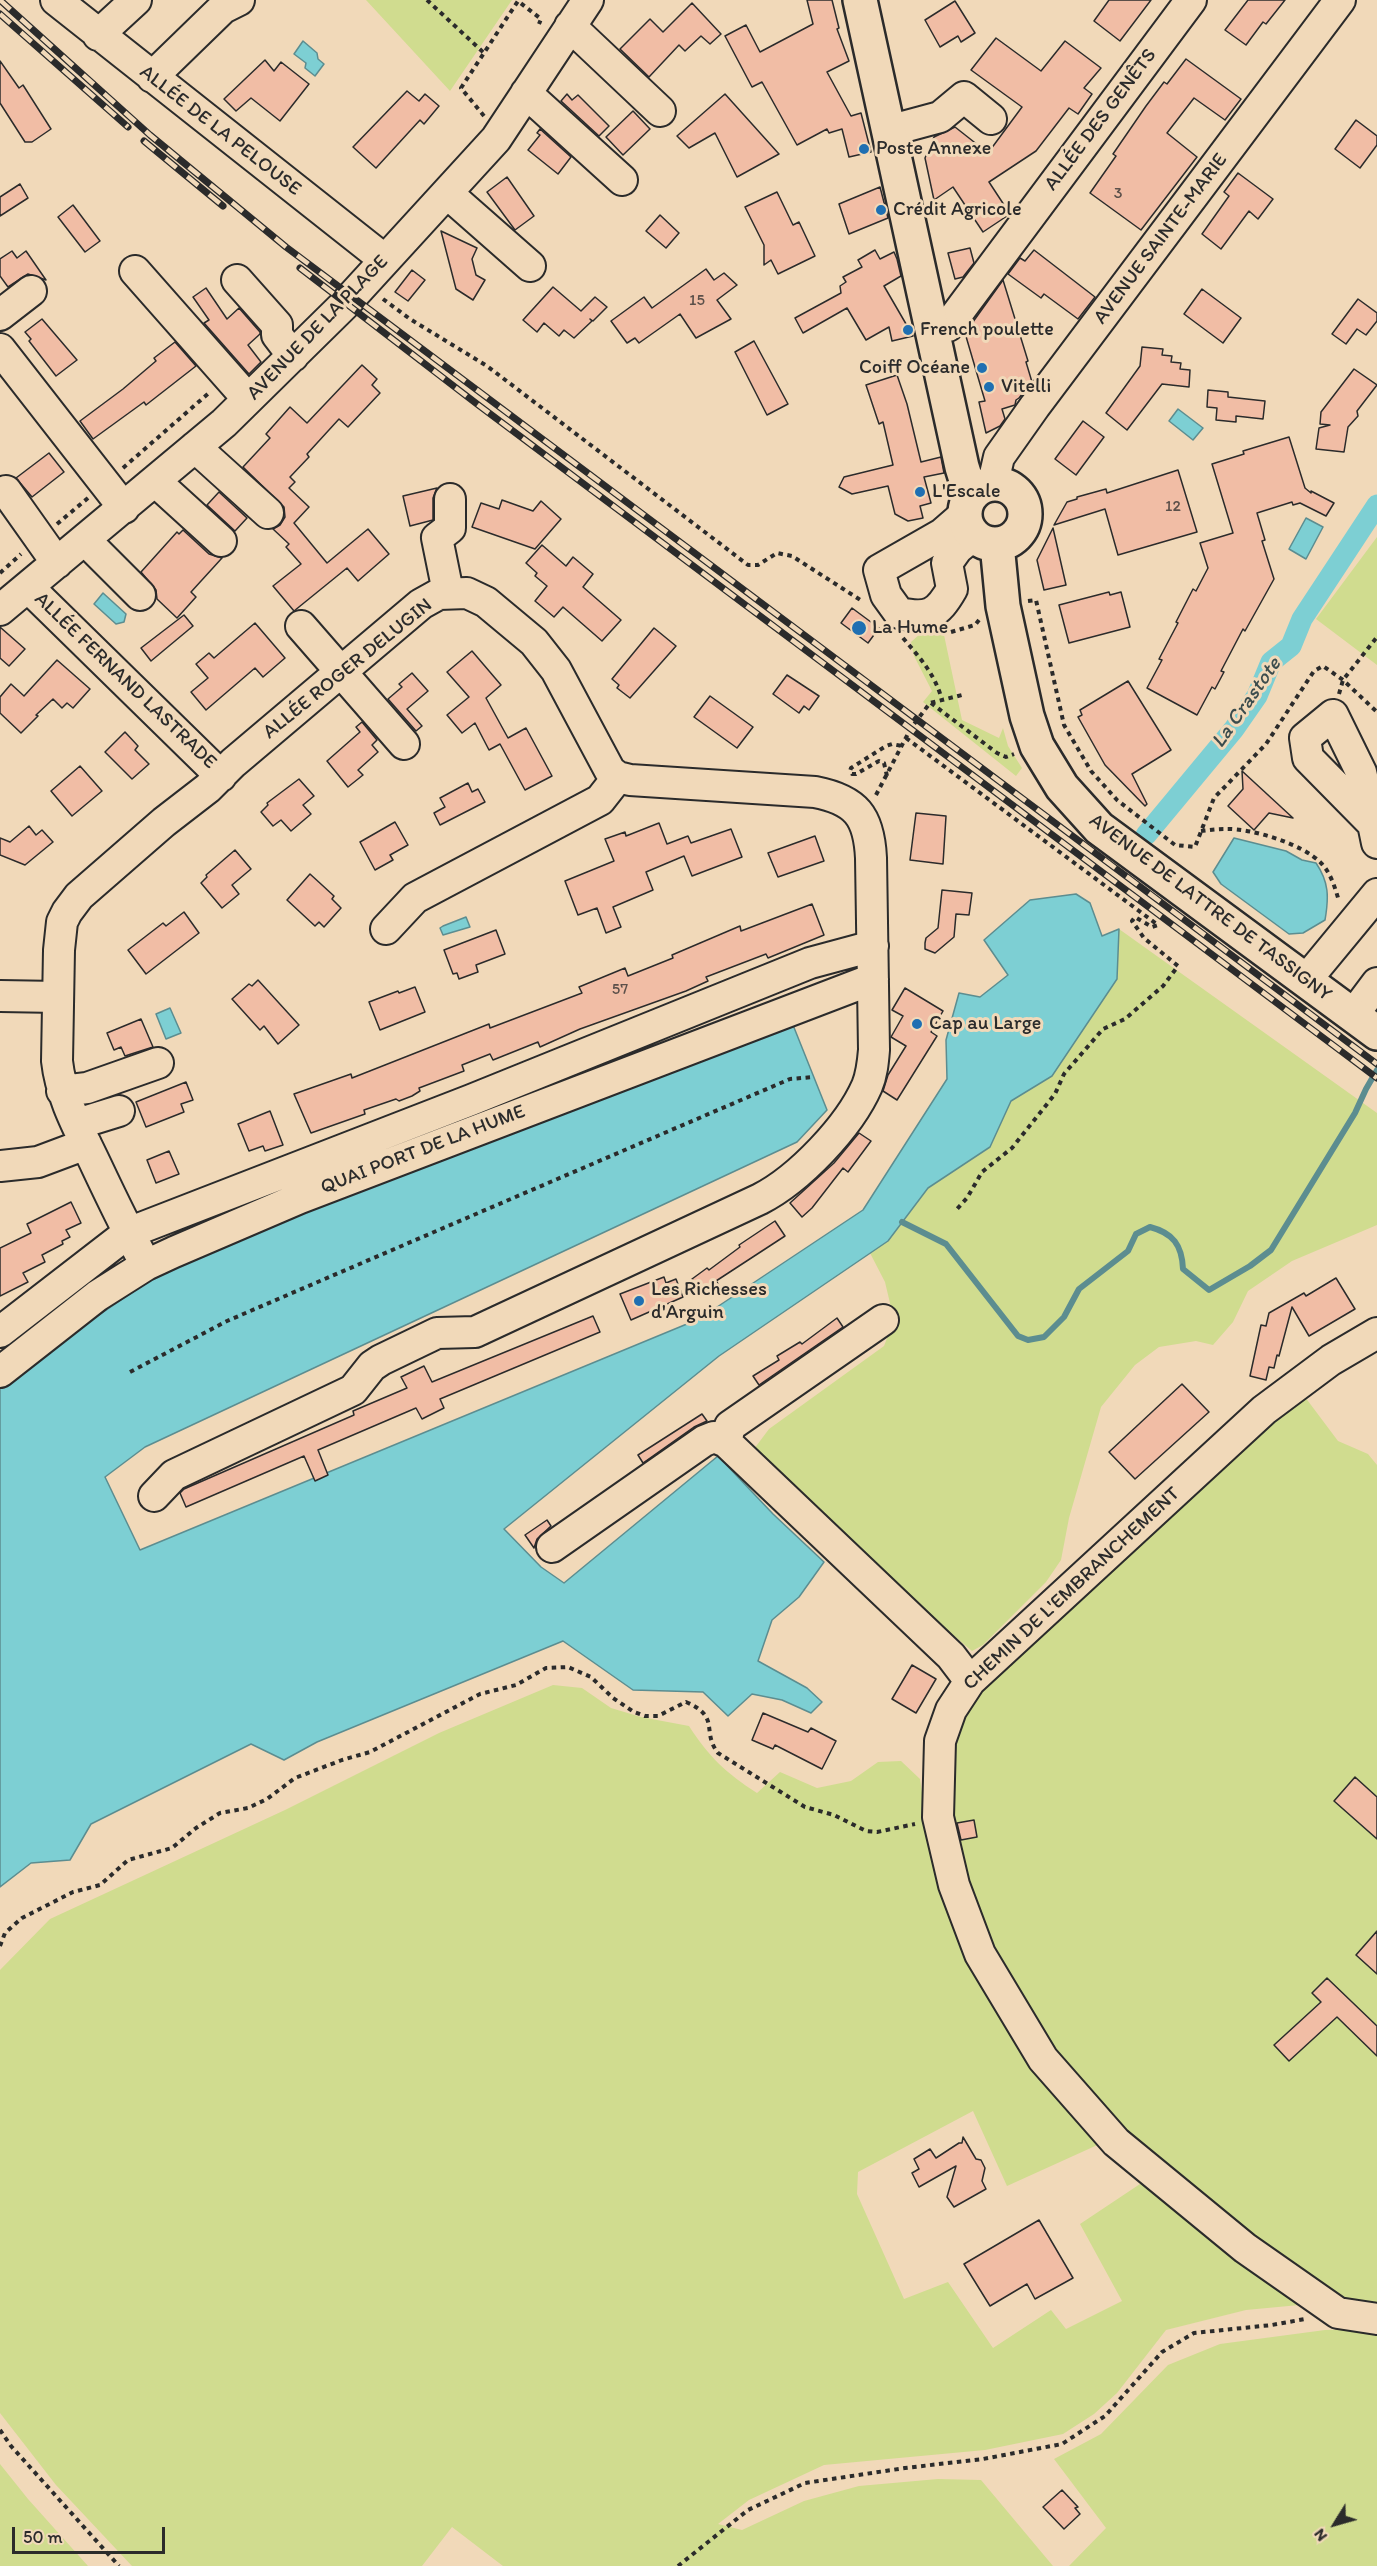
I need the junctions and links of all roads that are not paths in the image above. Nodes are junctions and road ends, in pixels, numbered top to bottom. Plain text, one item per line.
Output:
1 (136, 0) edge
2 (239, 0) edge
3 (588, 0) edge
4 (860, 0) edge
5 (875, 0) edge
6 (1191, 0) edge
7 (1340, 0) edge
8 (64, 2) edge
9 (570, 26) junction
10 (98, 35) junction
11 (152, 77) junction
12 (526, 93) junction
13 (660, 111) dead end
14 (991, 118) dead end
15 (903, 127) junction
16 (622, 180) dead end
17 (447, 193) junction
18 (385, 260) junction
19 (530, 266) dead end
20 (135, 271) dead end
21 (237, 280) dead end
22 (31, 291) dead end
23 (0, 315) edge
24 (948, 326) junction
25 (0, 349) edge
26 (293, 356) junction
27 (248, 399) junction
28 (195, 447) junction
29 (155, 481) junction
30 (6, 491) dead end
31 (450, 499) dead end
32 (124, 508) junction
33 (982, 509) junction
34 (268, 513) dead end
35 (85, 540) junction
36 (221, 541) dead end
37 (57, 563) junction
38 (28, 587) junction
39 (448, 592) junction
40 (140, 595) dead end
41 (0, 610) edge
42 (301, 626) dead end
43 (342, 672) junction
44 (404, 744) dead end
45 (221, 776) junction
46 (618, 777) junction
47 (1375, 833) edge
48 (1377, 894) edge
49 (386, 929) dead end
50 (873, 946) junction
51 (1306, 980) junction
52 (1377, 983) edge
53 (873, 985) junction
54 (0, 996) edge
55 (58, 997) junction
56 (1365, 1024) edge
57 (158, 1063) dead end
58 (62, 1091) junction
59 (119, 1111) dead end
60 (81, 1134) junction
61 (0, 1166) edge
62 (128, 1233) junction
63 (146, 1265) junction
64 (883, 1320) dead end
65 (0, 1332) edge
66 (1377, 1332) edge
67 (0, 1372) edge
68 (726, 1442) junction
69 (154, 1496) dead end
70 (552, 1547) dead end
71 (970, 1681) junction
72 (1377, 2319) edge

1 - 10 street
2 - 11 street
3 - 9 street, AVENUE DE LA PLAGE
4 - 33 main road
5 - 15 main road
6 - 24 street, ALLÉE DES GENÊTS
7 - 33 street, AVENUE SAINTE-MARIE
8 - 10 street, ALLÉE DE LA PELOUSE
9 - 12 street, AVENUE DE LA PLAGE
9 - 13 street
10 - 11 street, ALLÉE DE LA PELOUSE
11 - 18 street, ALLÉE DE LA PELOUSE
12 - 16 street
12 - 17 street, AVENUE DE LA PLAGE
14 - 15 street
15 - 24 main road
17 - 18 street, AVENUE DE LA PLAGE
17 - 19 street
18 - 26 street, AVENUE DE LA PLAGE
20 - 27 street
21 - 26 street
22 - 23 street
24 - 33 main road
25 - 32 street
26 - 27 street, AVENUE DE LA PLAGE
27 - 28 street, AVENUE DE LA PLAGE
28 - 29 street, AVENUE DE LA PLAGE
28 - 34 street
29 - 32 street, AVENUE DE LA PLAGE
29 - 36 street
30 - 37 street
31 - 39 street
32 - 35 street, AVENUE DE LA PLAGE
33 - 51 main road, AVENUE DE LATTRE DE TASSIGNY
35 - 37 street, AVENUE DE LA PLAGE
35 - 40 street
37 - 38 street, AVENUE DE LA PLAGE
38 - 41 street, AVENUE DE LA PLAGE
38 - 45 street, ALLÉE FERNAND LASTRADE
39 - 43 street, ALLÉE ROGER DELUGIN
39 - 46 street, ALLÉE ROGER DELUGIN
42 - 43 street
43 - 44 street
43 - 45 street, ALLÉE ROGER DELUGIN
45 - 55 street, ALLÉE ROGER DELUGIN
46 - 49 street
46 - 50 street
47 - 47 street
48 - 51 street
50 - 53 street
50 - 62 street, QUAI PORT DE LA HUME
51 - 56 main road, AVENUE DE LATTRE DE TASSIGNY
52 - 56 street
53 - 63 street, QUAI PORT DE LA HUME
53 - 69 street
54 - 55 street
55 - 58 street, ALLÉE ROGER DELUGIN
57 - 58 street
58 - 60 street, ALLÉE ROGER DELUGIN
59 - 60 street
60 - 61 street
60 - 62 street, ALLÉE ROGER DELUGIN
62 - 63 street, ALLÉE ROGER DELUGIN
62 - 65 street, QUAI PORT DE LA HUME
63 - 67 street, QUAI PORT DE LA HUME
64 - 68 street
66 - 71 street, CHEMIN DE L'EMBRANCHEMENT
68 - 70 street
68 - 71 street
71 - 72 street, CHEMIN DE L'EMBRANCHEMENT

